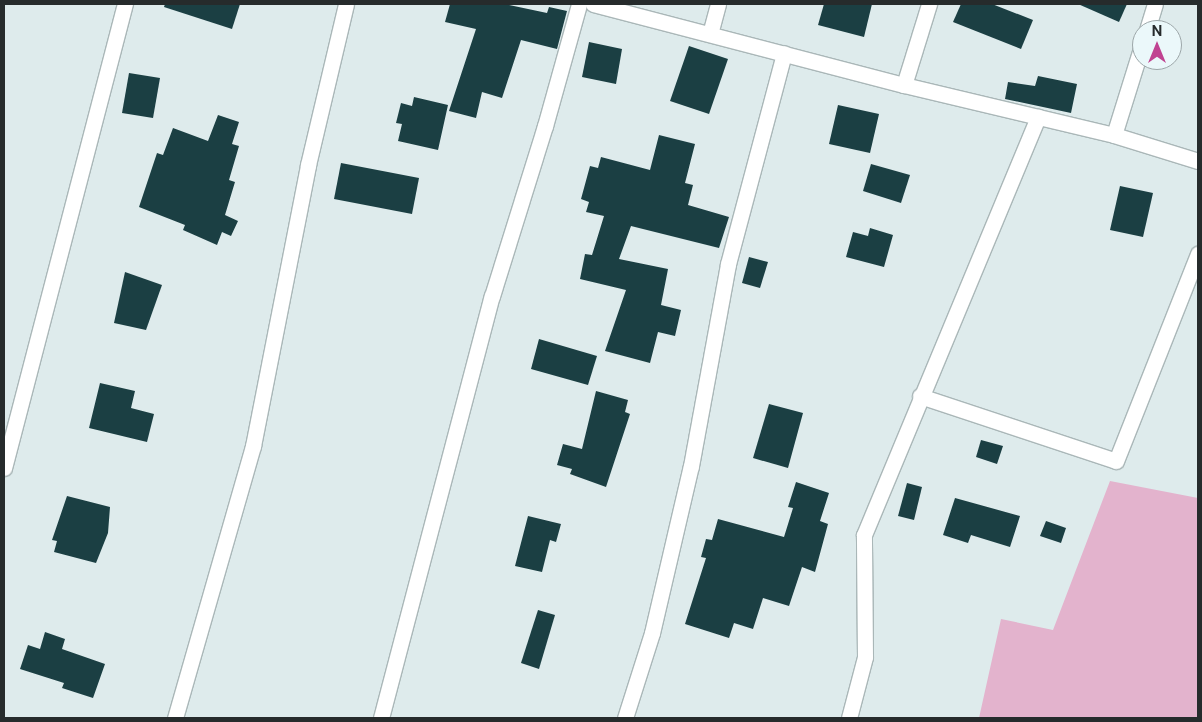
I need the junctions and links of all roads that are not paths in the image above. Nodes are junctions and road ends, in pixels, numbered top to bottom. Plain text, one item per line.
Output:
1 (125, 4) edge
2 (346, 4) edge
3 (579, 4) edge
4 (593, 4) edge
5 (718, 4) edge
6 (929, 4) edge
7 (1155, 4) edge
8 (1150, 20) edge
9 (710, 34) junction
10 (784, 53) junction
11 (1134, 70) edge
12 (904, 85) junction
13 (1038, 117) junction
14 (1114, 135) junction
15 (1198, 161) edge
16 (1198, 254) edge
17 (920, 396) junction
18 (4, 468) edge
19 (175, 718) edge
20 (381, 718) edge
21 (625, 718) edge
22 (850, 718) edge

1 - 18 street
2 - 19 street
3 - 20 street
4 - 9 street
5 - 9 street
6 - 12 street
7 - 8 street
9 - 10 street
10 - 12 street
10 - 21 street
11 - 14 street
12 - 13 street
13 - 14 street
13 - 17 street
14 - 15 street
16 - 17 street
17 - 22 street

